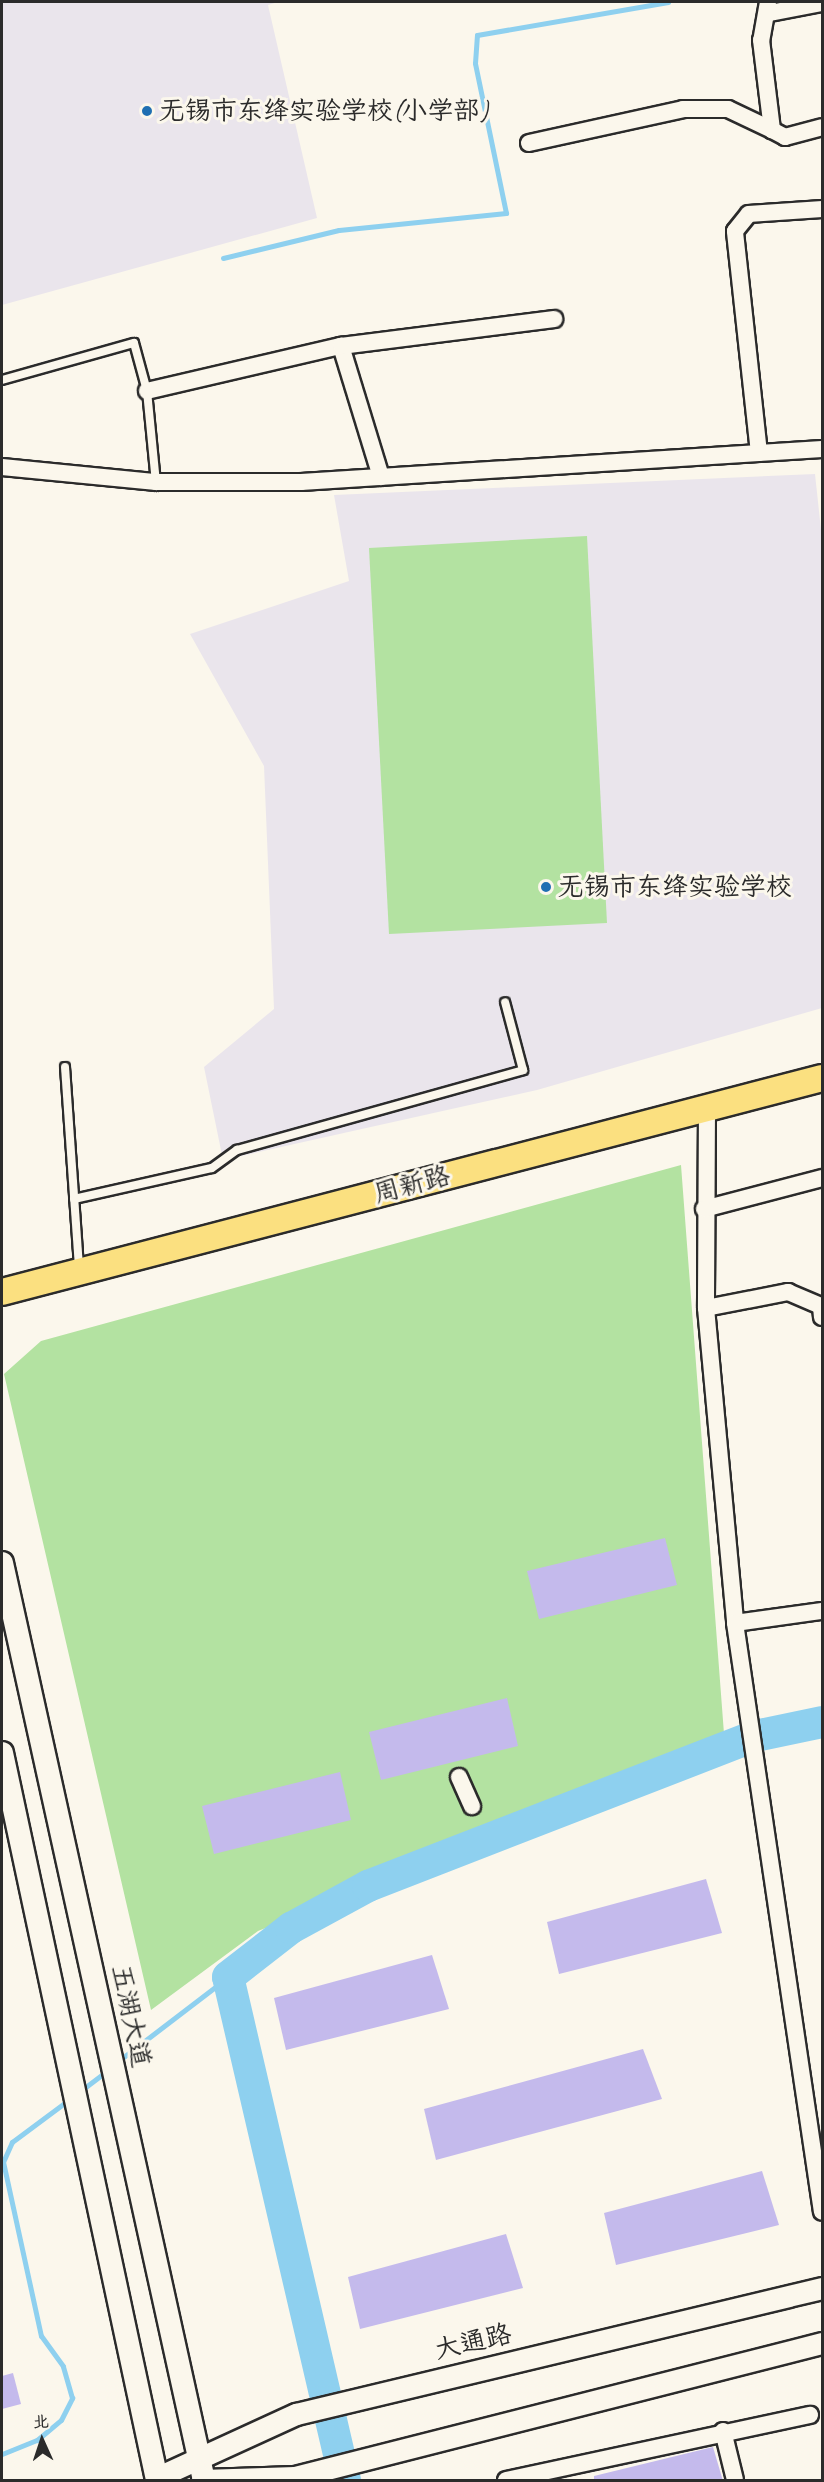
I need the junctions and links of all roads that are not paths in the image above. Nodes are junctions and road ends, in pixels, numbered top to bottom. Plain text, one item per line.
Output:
1 (822, 3) edge
2 (769, 7) edge
3 (822, 127) edge
4 (772, 130) junction
5 (529, 143) dead end
6 (822, 209) edge
7 (554, 319) dead end
8 (341, 346) junction
9 (2, 380) edge
10 (147, 391) junction
11 (822, 449) edge
12 (759, 453) junction
13 (2, 467) edge
14 (381, 477) junction
15 (156, 482) junction
16 (505, 1002) dead end
17 (65, 1067) dead end
18 (822, 1078) edge
19 (822, 1089) edge
20 (707, 1113) junction
21 (822, 1178) edge
22 (74, 1199) junction
23 (704, 1209) junction
24 (79, 1272) junction
25 (2, 1292) edge
26 (2, 1301) edge
27 (706, 1308) junction
28 (822, 1309) edge
29 (2, 1563) edge
30 (822, 1611) edge
31 (735, 1623) junction
32 (2, 1753) edge
33 (459, 1777) dead end
34 (472, 1806) dead end
35 (822, 2212) edge
36 (822, 2288) edge
37 (822, 2343) edge
38 (810, 2415) dead end
39 (723, 2431) junction
40 (203, 2475) edge
41 (556, 2475) edge
42 (154, 2480) edge
43 (506, 2481) edge
44 (735, 2481) edge

1 - 2 street
2 - 4 street
3 - 4 street
4 - 5 street
6 - 12 street
7 - 8 street
8 - 10 street
8 - 14 street
9 - 10 lane
10 - 15 lane
11 - 12 street
12 - 14 street
13 - 15 street
14 - 15 street
16 - 22 lane
17 - 22 lane
18 - 20 main road, 周新路
19 - 20 main road, 周新路
20 - 23 street
20 - 24 main road, 周新路
20 - 26 main road, 周新路
21 - 23 street
22 - 24 lane
23 - 27 street
24 - 25 main road, 周新路
27 - 28 street
27 - 31 street
29 - 40 main road, 五湖大道
30 - 31 street
31 - 35 street
32 - 42 main road
33 - 34 street
36 - 40 street, 大通路
37 - 40 street, 大通路
38 - 39 street
39 - 41 street
39 - 44 street
40 - 42 street, 大通路
41 - 43 street

